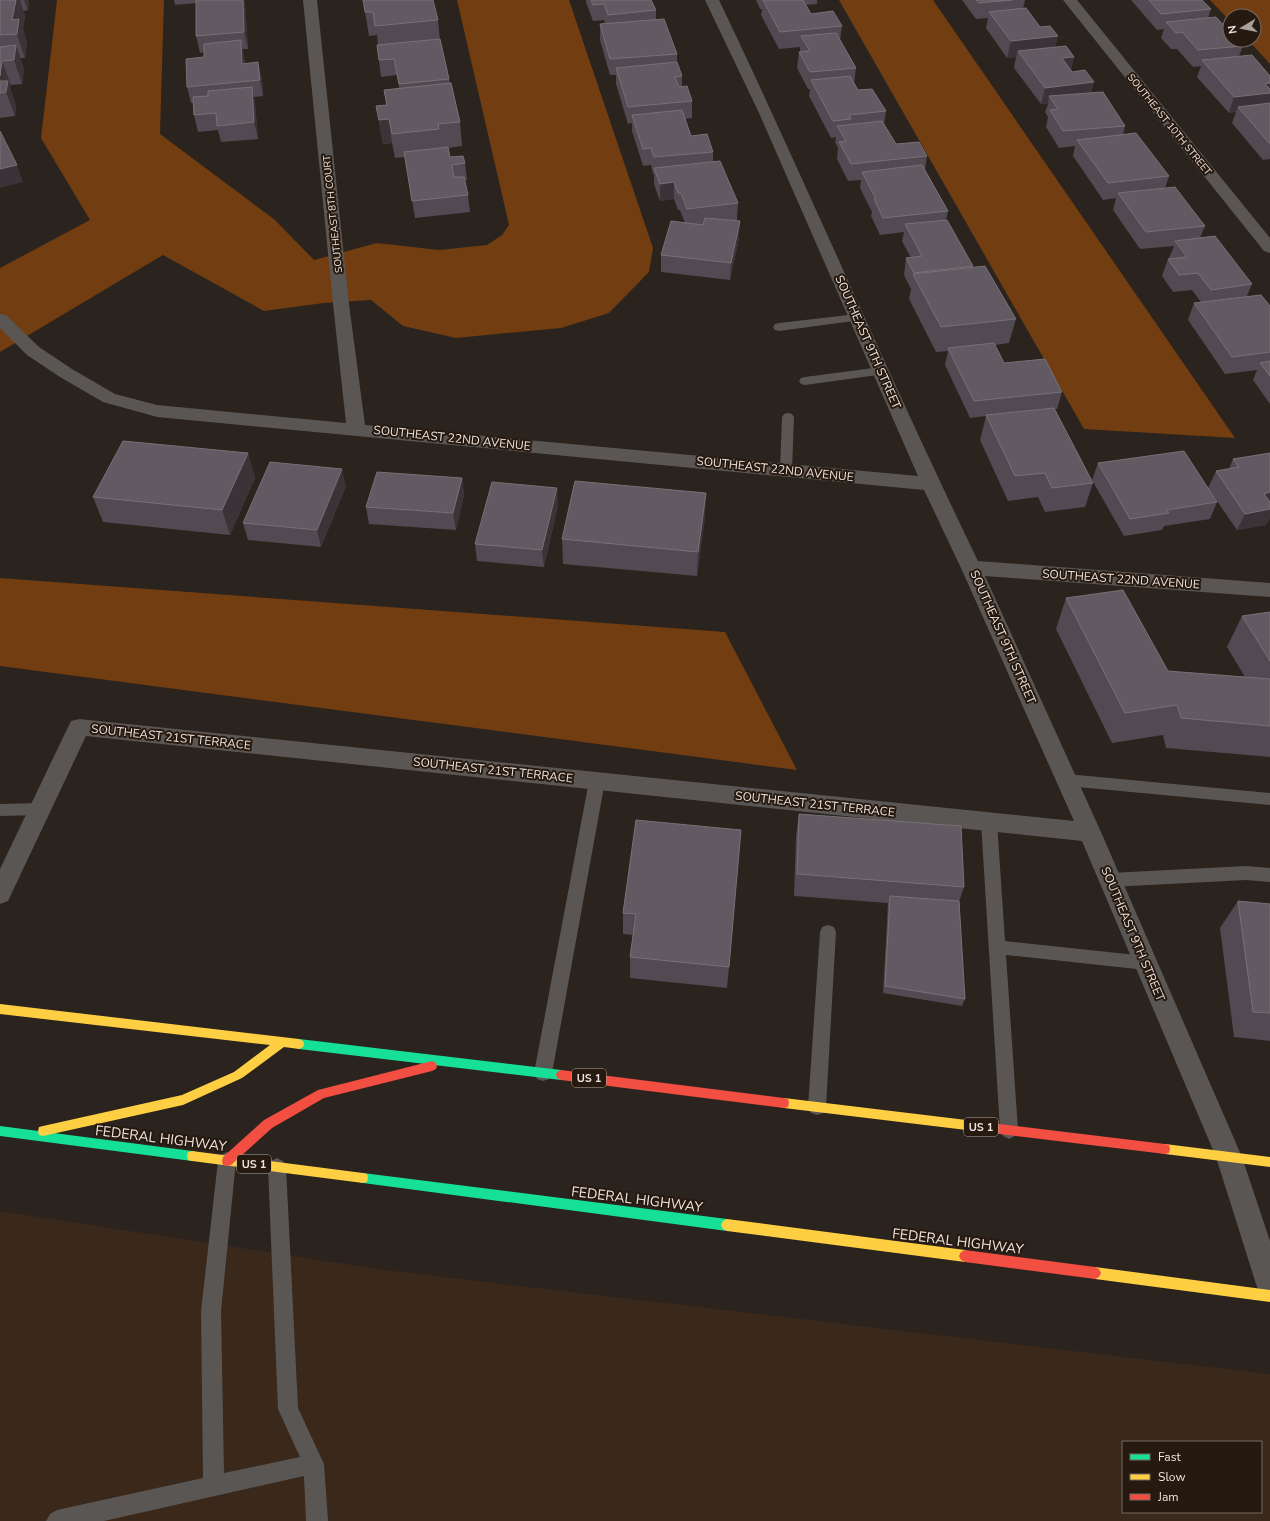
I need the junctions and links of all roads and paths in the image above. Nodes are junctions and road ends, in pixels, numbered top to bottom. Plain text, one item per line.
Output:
1 (310, 0) edge
2 (712, 0) edge
3 (1070, 0) edge
4 (1270, 248) edge
5 (858, 318) junction
6 (0, 319) edge
7 (779, 327) dead end
8 (881, 371) junction
9 (805, 381) dead end
10 (788, 417) dead end
11 (356, 429) junction
12 (786, 470) junction
13 (931, 484) junction
14 (971, 568) junction
15 (1270, 590) edge
16 (1067, 780) junction
17 (597, 781) junction
18 (1270, 798) edge
19 (40, 809) junction
20 (0, 810) edge
21 (989, 822) junction
22 (1090, 832) junction
23 (1270, 875) edge
24 (1110, 880) junction
25 (0, 894) edge
26 (828, 932) dead end
27 (997, 947) junction
28 (1146, 963) junction
29 (0, 1009) edge
30 (281, 1043) junction
31 (445, 1062) junction
32 (543, 1073) junction
33 (817, 1107) junction
34 (1009, 1130) junction
35 (0, 1131) edge
36 (28, 1134) junction
37 (1229, 1157) junction
38 (227, 1161) junction
39 (1270, 1162) edge
40 (277, 1167) junction
41 (1270, 1284) edge
42 (1270, 1296) edge
43 (314, 1464) junction
44 (214, 1486) junction
45 (57, 1521) edge
46 (317, 1521) edge

1 - 11 street, SOUTHEAST 8TH COURT
2 - 5 street, SOUTHEAST 9TH STREET
3 - 4 street, SOUTHEAST 10TH STREET
5 - 7 lane
5 - 8 street, SOUTHEAST 9TH STREET
6 - 11 street, SOUTHEAST 22ND AVENUE
8 - 9 lane
8 - 13 street, SOUTHEAST 9TH STREET
10 - 12 lane
11 - 12 street, SOUTHEAST 22ND AVENUE
12 - 13 street, SOUTHEAST 22ND AVENUE
13 - 14 street, SOUTHEAST 9TH STREET
14 - 15 street, SOUTHEAST 22ND AVENUE
14 - 16 street, SOUTHEAST 9TH STREET
16 - 18 lane
16 - 22 street, SOUTHEAST 9TH STREET
17 - 19 street, SOUTHEAST 21ST TERRACE
17 - 21 street, SOUTHEAST 21ST TERRACE
17 - 32 lane
19 - 20 lane
19 - 25 street, SOUTHEAST 21ST TERRACE
21 - 22 street, SOUTHEAST 21ST TERRACE
21 - 27 lane
22 - 24 street, SOUTHEAST 9TH STREET
23 - 24 lane
24 - 28 street, SOUTHEAST 9TH STREET
26 - 33 lane
27 - 28 lane
27 - 34 lane
28 - 37 street, SOUTHEAST 9TH STREET
29 - 30 main road, US 1
30 - 31 main road, US 1
30 - 36 main road
31 - 32 main road, US 1
31 - 38 main road
32 - 33 main road, US 1
33 - 34 main road, US 1
34 - 37 main road, US 1
35 - 36 main road, FEDERAL HIGHWAY / US 1
36 - 38 main road, FEDERAL HIGHWAY / US 1
37 - 39 main road, US 1
37 - 41 street, SOUTHEAST 9TH STREET
38 - 40 main road, FEDERAL HIGHWAY / US 1
38 - 44 lane
40 - 42 main road, FEDERAL HIGHWAY / US 1
40 - 43 lane
43 - 44 lane
43 - 46 lane
44 - 45 lane

